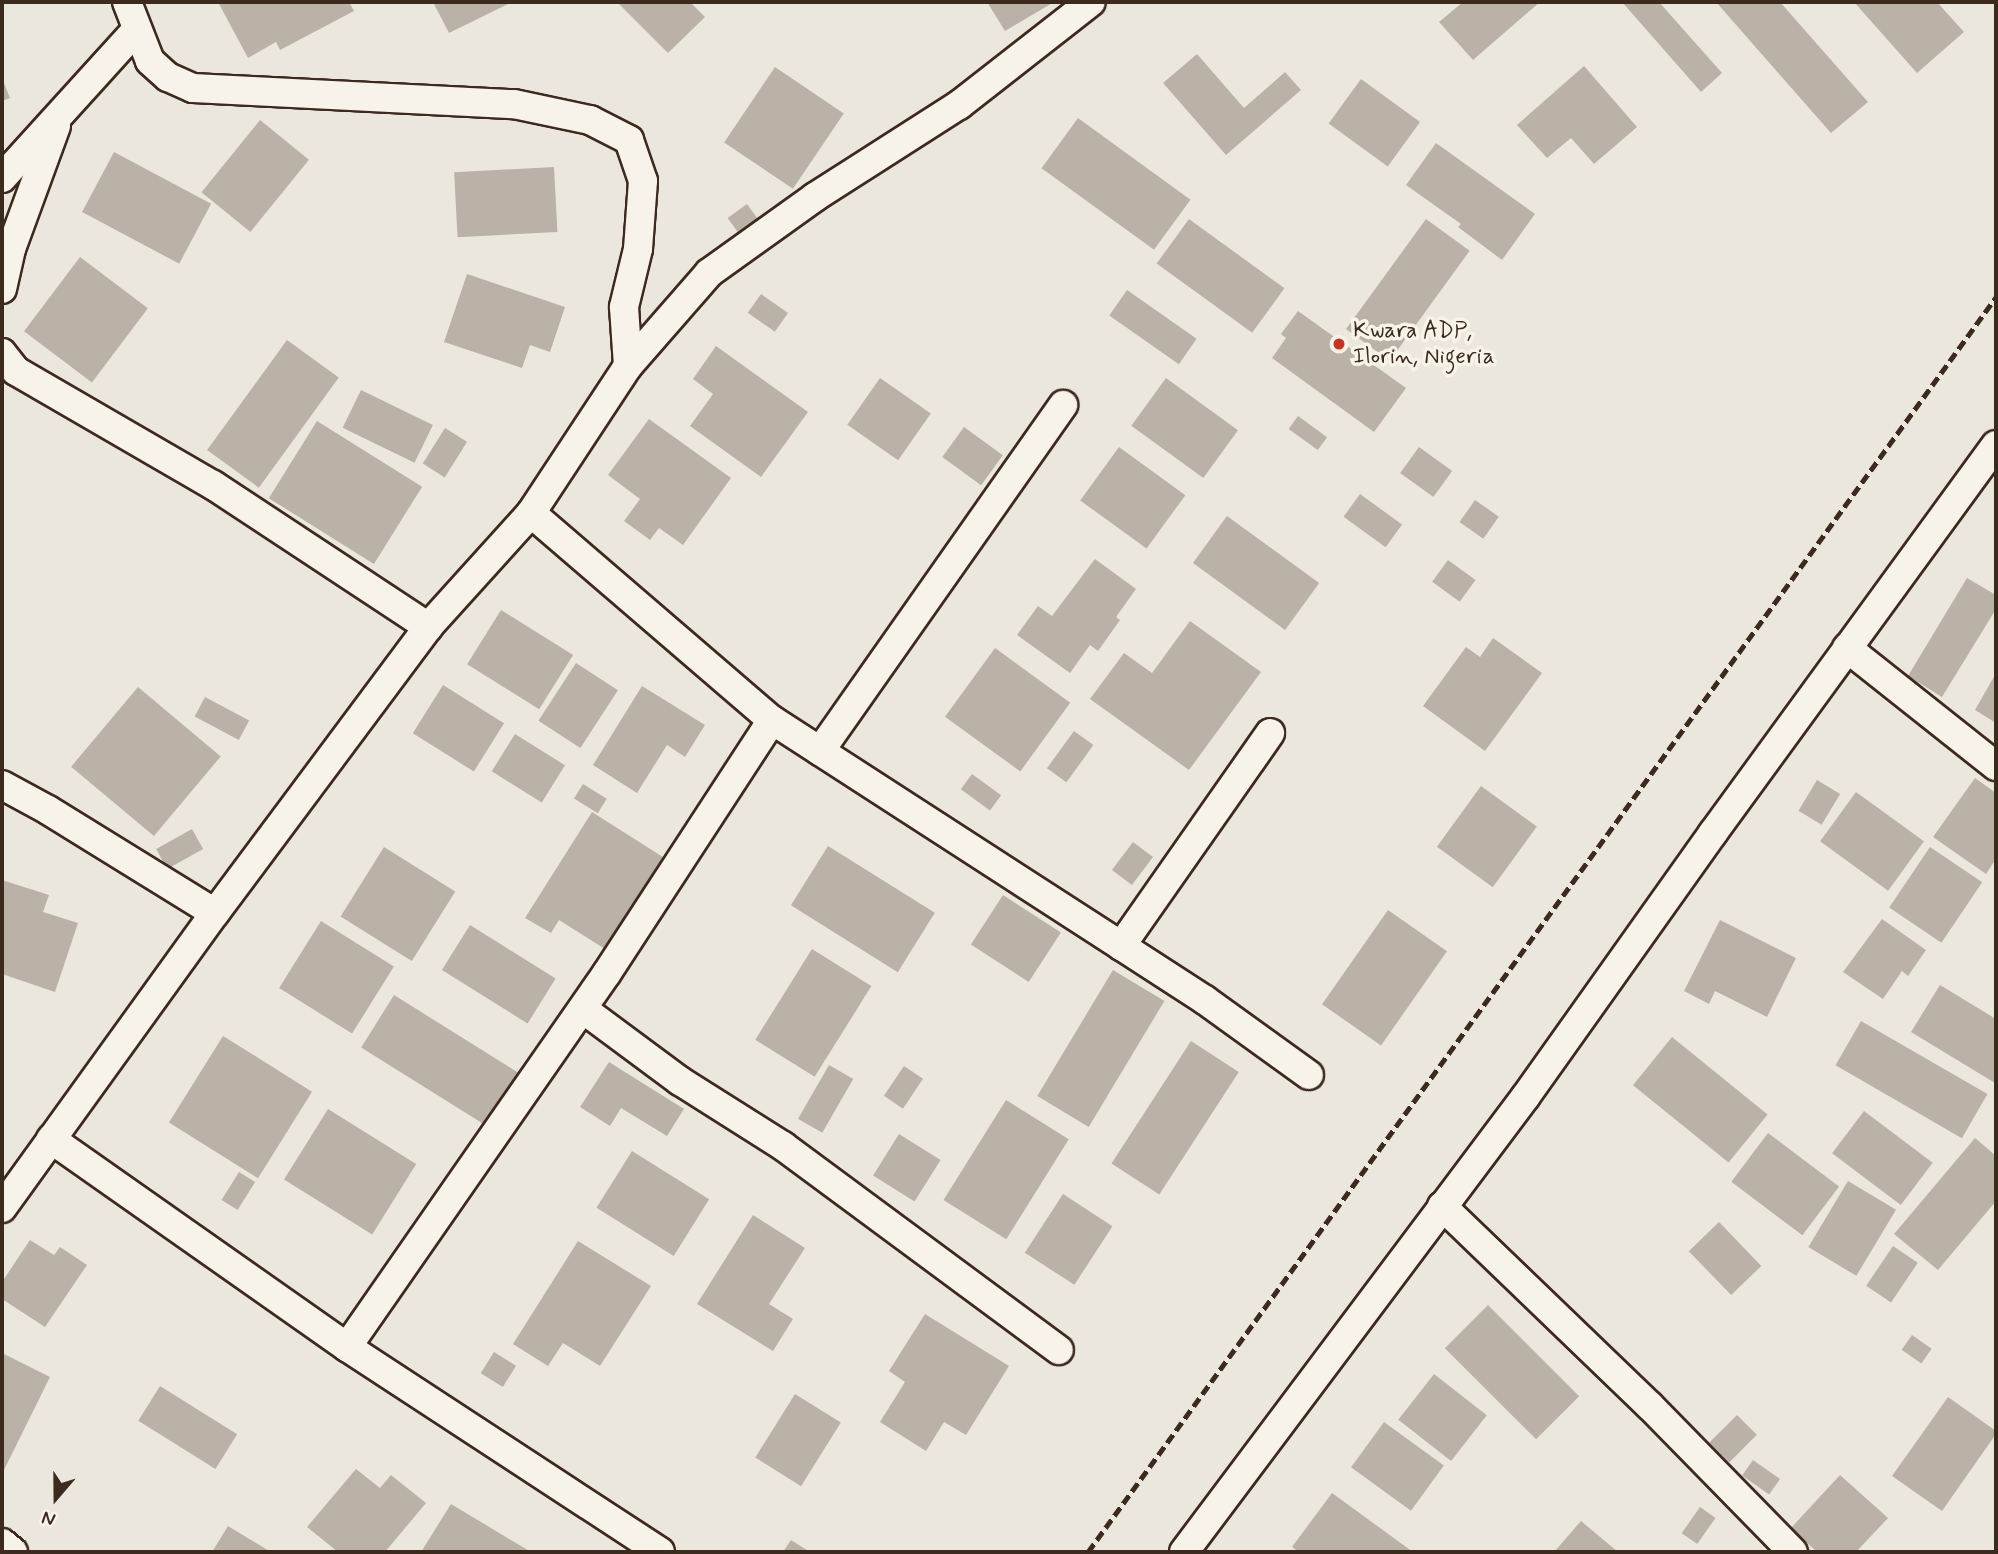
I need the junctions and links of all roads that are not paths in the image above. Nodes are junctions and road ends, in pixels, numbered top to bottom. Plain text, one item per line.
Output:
1 (127, 2) edge
2 (1091, 2) edge
3 (136, 29) junction
4 (63, 108) junction
5 (2, 178) edge
6 (2, 289) edge
7 (2, 353) edge
8 (628, 366) junction
9 (1063, 405) dead end
10 (1996, 445) edge
11 (531, 513) junction
12 (428, 627) junction
13 (1847, 648) junction
14 (772, 720) junction
15 (1270, 733) dead end
16 (820, 751) junction
17 (1996, 766) edge
18 (2, 785) edge
19 (215, 913) junction
20 (1121, 946) junction
21 (583, 1009) junction
22 (1309, 1074) dead end
23 (51, 1139) junction
24 (5, 1198) edge
25 (1442, 1206) junction
26 (347, 1347) junction
27 (1059, 1350) dead end
28 (2, 1543) edge
29 (648, 1549) edge
30 (13, 1552) edge
31 (1184, 1552) edge
32 (1793, 1552) edge

1 - 3 street
2 - 8 street
3 - 4 street
3 - 8 street
4 - 5 street
4 - 6 street
7 - 12 street
8 - 11 street
9 - 16 street
10 - 13 street
11 - 12 street
11 - 14 street
12 - 19 street
13 - 17 street
13 - 25 street
14 - 16 street
14 - 21 street
15 - 20 street
16 - 20 street
18 - 19 street
19 - 23 street
20 - 22 street
21 - 26 street
21 - 27 street
23 - 24 street
23 - 26 street
25 - 31 street
25 - 32 street
26 - 29 street
28 - 30 street

